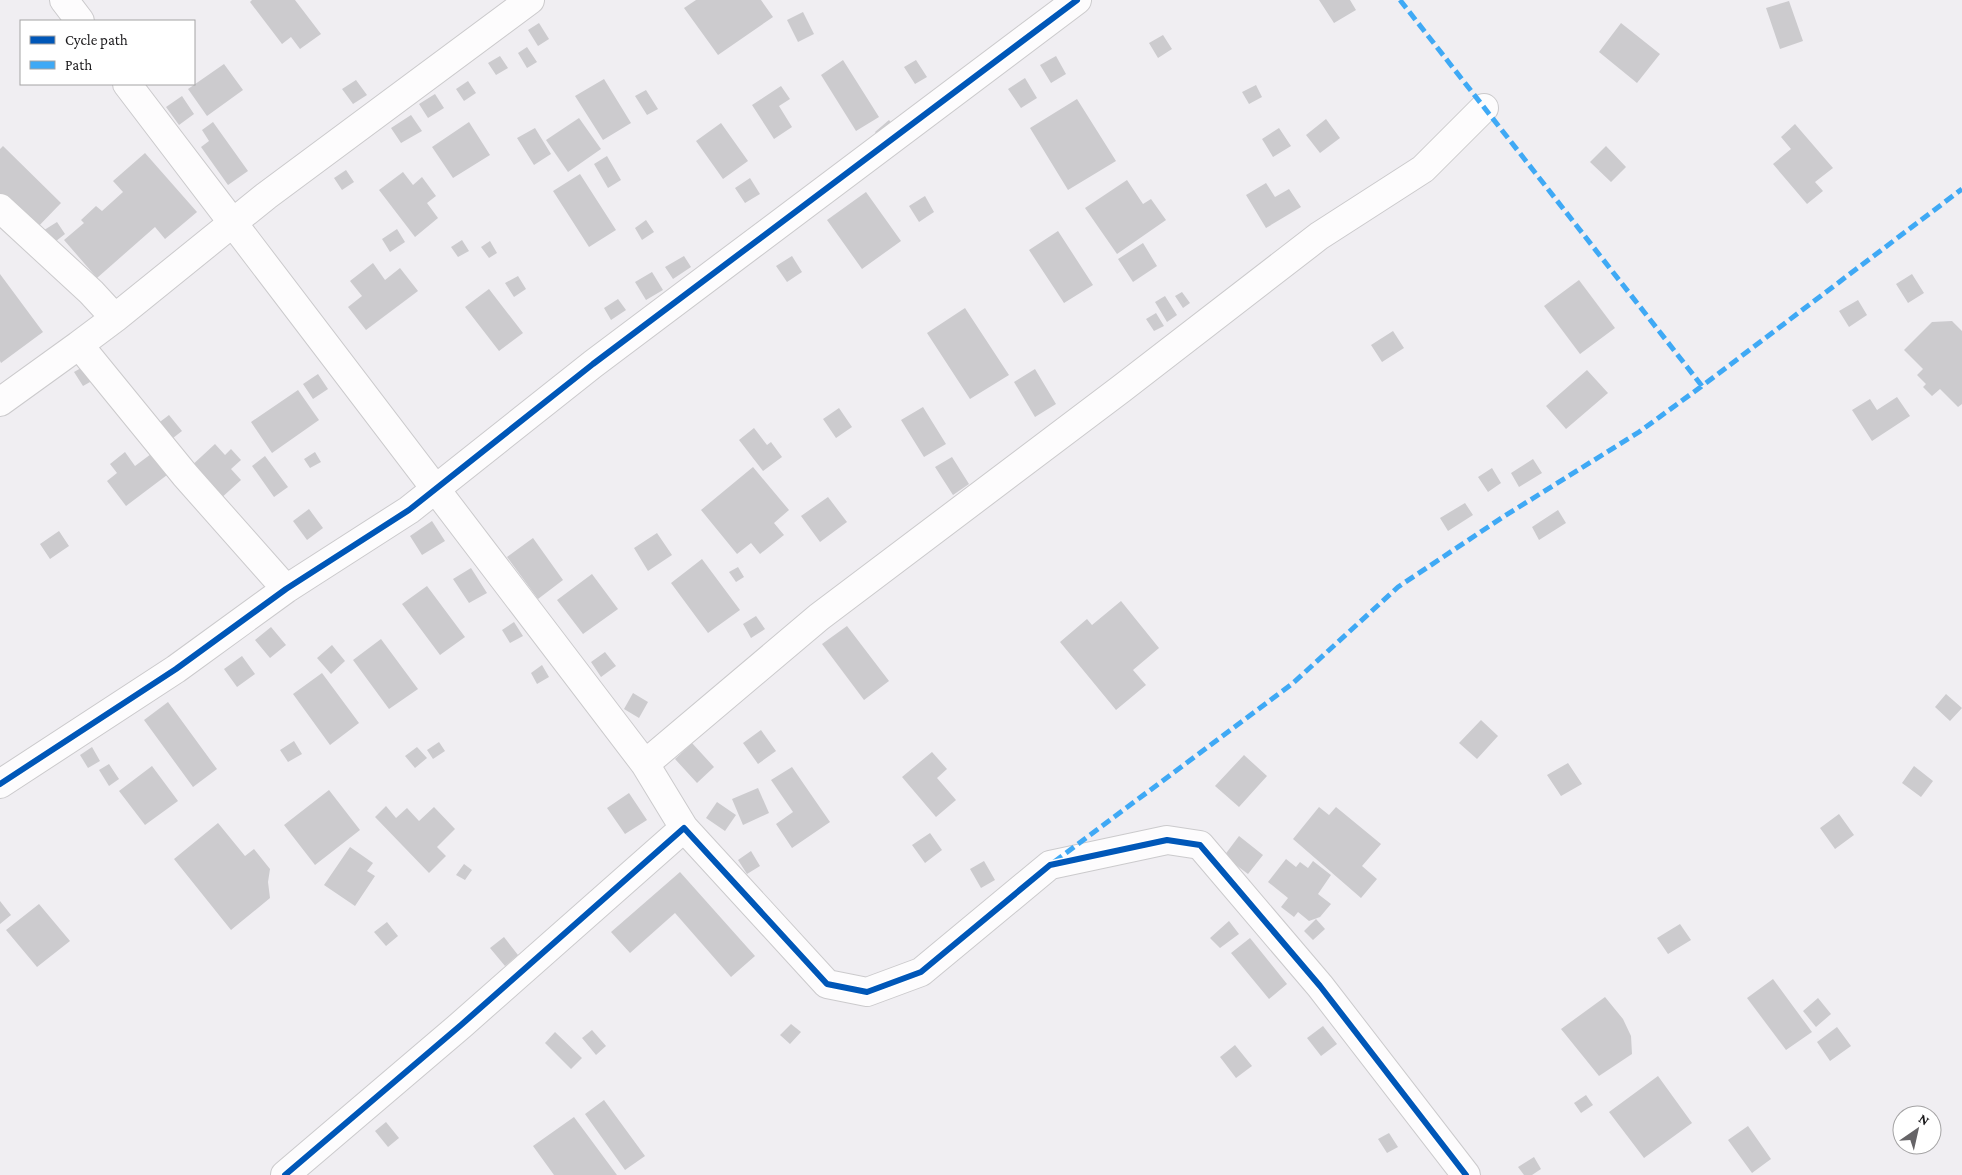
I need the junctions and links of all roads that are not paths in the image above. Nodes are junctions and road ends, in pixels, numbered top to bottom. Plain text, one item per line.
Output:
1 (64, 0) edge
2 (530, 0) edge
3 (1077, 0) edge
4 (79, 20) edge
5 (128, 85) edge
6 (1484, 108) dead end
7 (0, 208) edge
8 (233, 223) junction
9 (115, 318) junction
10 (79, 345) junction
11 (0, 402) edge
12 (436, 489) junction
13 (286, 589) junction
14 (645, 764) junction
15 (0, 784) edge
16 (684, 828) junction
17 (285, 1175) edge
18 (1466, 1175) edge

1 - 4 street
2 - 8 street
3 - 12 street
5 - 8 street
6 - 14 street
7 - 9 street
8 - 9 street
8 - 12 street
9 - 10 street
10 - 11 street
10 - 13 street
12 - 13 street
12 - 14 street
13 - 15 street
14 - 16 street
16 - 17 street
16 - 18 street

